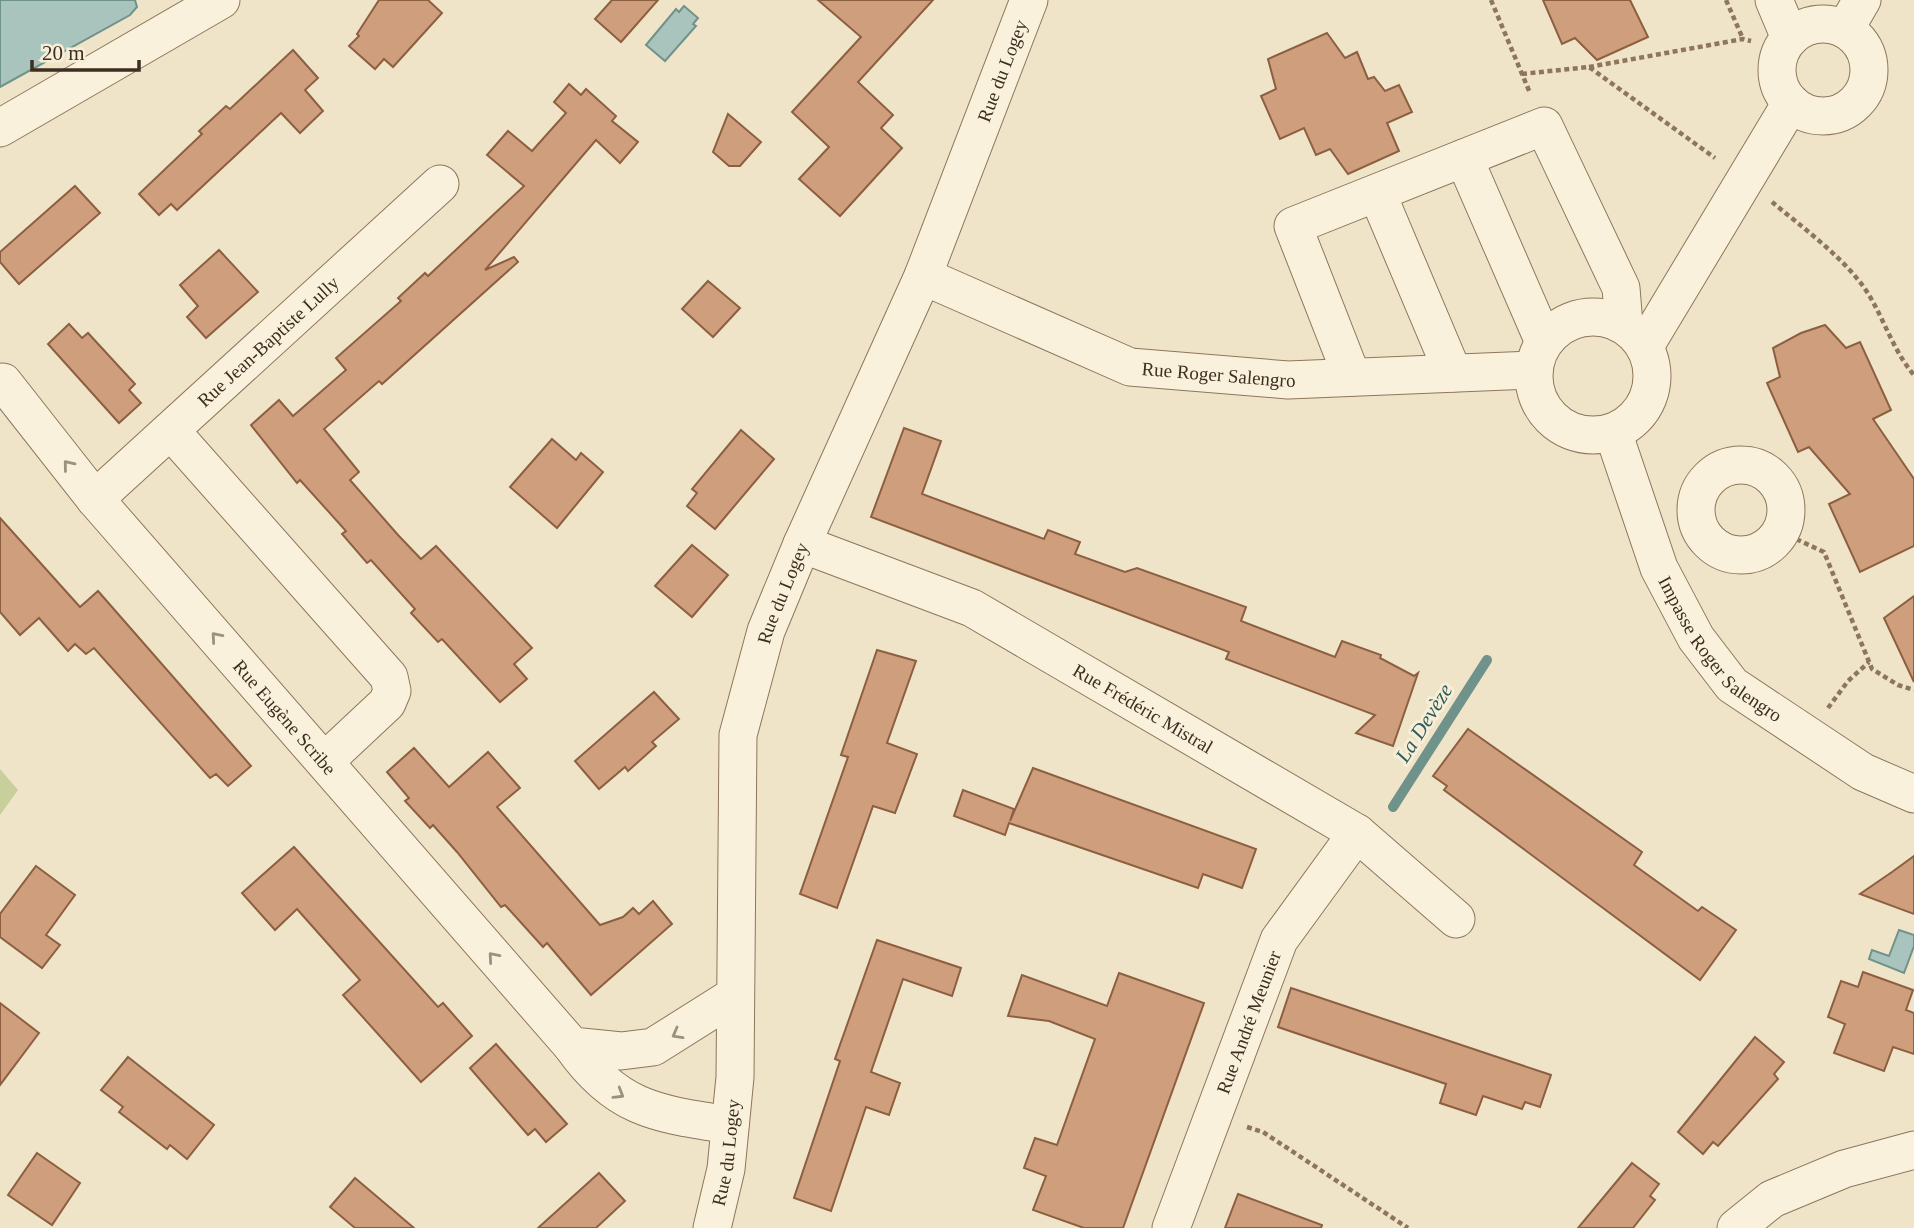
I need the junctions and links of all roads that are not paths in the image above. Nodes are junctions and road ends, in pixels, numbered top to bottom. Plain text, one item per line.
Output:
1 (221, 0) edge
2 (1029, 0) edge
3 (1774, 0) edge
4 (1853, 14) edge
5 (1786, 43) junction
6 (1791, 103) junction
7 (0, 128) edge
8 (1464, 158) junction
9 (440, 184) dead end
10 (1377, 193) junction
11 (923, 276) junction
12 (1635, 336) junction
13 (1539, 356) junction
14 (1453, 373) junction
15 (1352, 377) junction
16 (1, 379) edge
17 (171, 431) junction
18 (1613, 432) junction
19 (95, 499) junction
20 (1697, 516) junction
21 (1647, 533) junction
22 (802, 544) junction
23 (325, 761) junction
24 (1914, 794) edge
25 (1357, 834) junction
26 (1456, 919) dead end
27 (734, 996) junction
28 (572, 1046) junction
29 (730, 1125) junction
30 (1914, 1150) edge
31 (712, 1228) edge
32 (1171, 1228) edge
33 (1736, 1228) edge

1 - 7 street
2 - 11 street, Rue du Logey
3 - 5 street
4 - 5 street
4 - 6 street
5 - 6 street
6 - 12 street
8 - 10 street
8 - 12 street
8 - 13 street
9 - 17 street, Rue Jean-Baptiste Lully
10 - 14 street
10 - 15 street
11 - 15 street, Rue Roger Salengro
11 - 22 street, Rue du Logey
12 - 13 street
12 - 18 street
13 - 14 street, Rue Roger Salengro
13 - 18 street
14 - 15 street, Rue Roger Salengro
19 -> 16 street, Rue Eugène Scribe
17 - 19 street, Rue Jean-Baptiste Lully
17 - 23 street
18 - 21 street, Impasse Roger Salengro
23 -> 19 street, Rue Eugène Scribe
20 - 20 street
20 - 21 street
21 - 24 street, Impasse Roger Salengro
22 - 25 street, Rue Frédéric Mistral
22 - 27 street, Rue du Logey
28 -> 23 street, Rue Eugène Scribe
25 - 26 street, Rue Frédéric Mistral
25 - 32 street, Rue André Meunier
27 -> 28 street
27 - 29 street, Rue du Logey
28 -> 29 street, Rue Eugène Scribe
29 - 31 street, Rue du Logey
30 - 33 street

